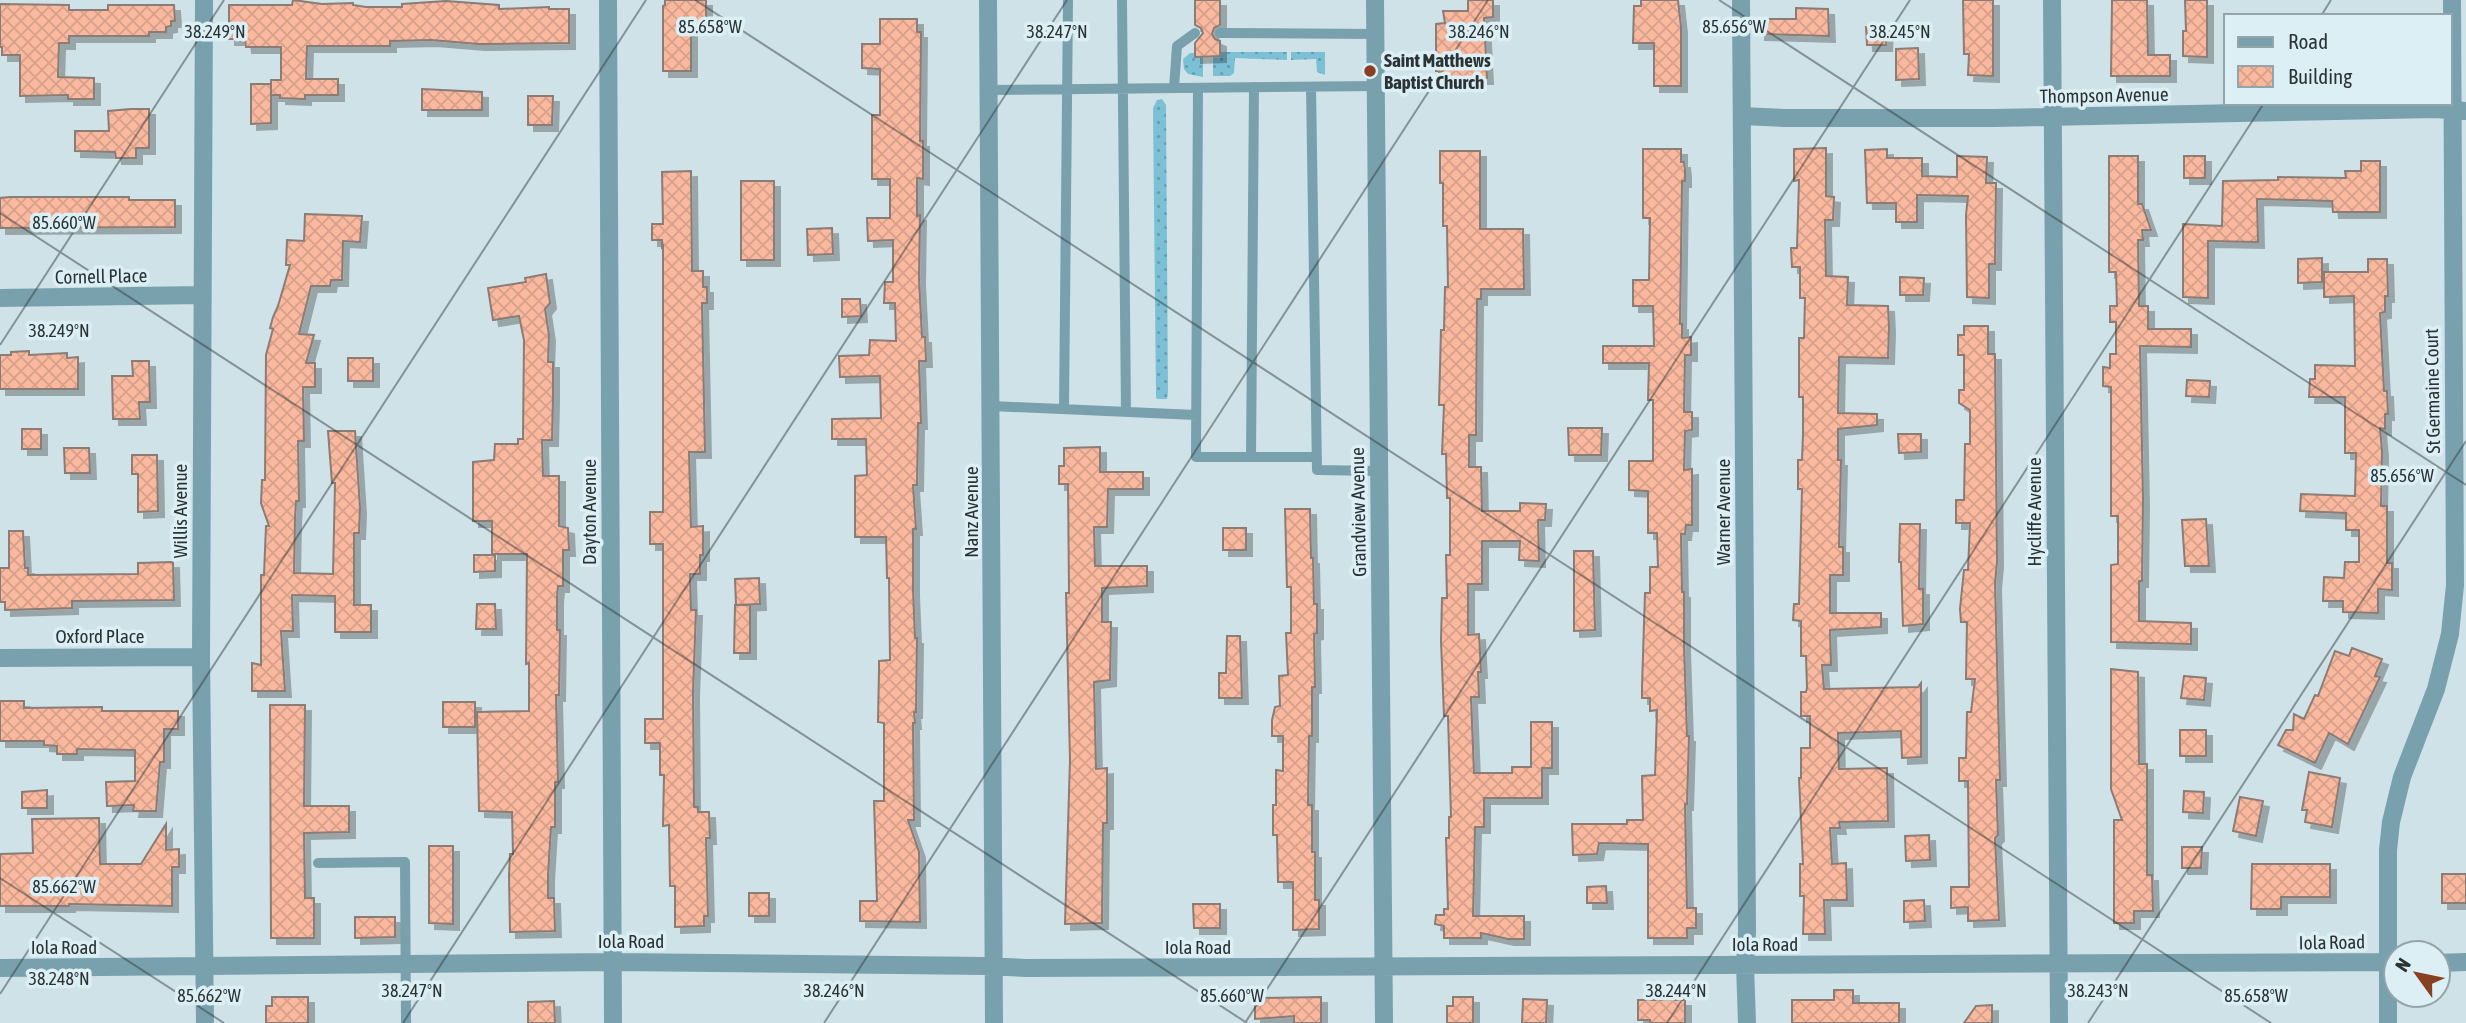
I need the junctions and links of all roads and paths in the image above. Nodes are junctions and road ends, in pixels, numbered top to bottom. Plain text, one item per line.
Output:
1 (204, 0) edge
2 (608, 0) edge
3 (988, 0) edge
4 (1068, 0) edge
5 (1122, 0) edge
6 (1375, 0) edge
7 (1741, 0) edge
8 (2052, 0) edge
9 (2452, 0) edge
10 (1195, 33) dead end
11 (1220, 33) dead end
12 (1375, 34) junction
13 (1376, 86) junction
14 (1254, 87) junction
15 (1311, 87) junction
16 (1122, 88) junction
17 (1174, 88) junction
18 (1198, 88) junction
19 (1068, 89) junction
20 (989, 90) junction
21 (2459, 110) edge
22 (1742, 116) junction
23 (2052, 117) junction
24 (202, 295) junction
25 (0, 298) edge
26 (991, 406) junction
27 (1064, 409) junction
28 (1126, 412) junction
29 (1196, 415) junction
30 (1251, 457) junction
31 (1317, 457) junction
32 (1379, 471) junction
33 (201, 657) junction
34 (0, 658) edge
35 (317, 863) dead end
36 (2391, 939) edge
37 (613, 962) junction
38 (2382, 962) edge
39 (406, 965) junction
40 (1745, 965) junction
41 (2059, 965) junction
42 (205, 967) junction
43 (994, 967) junction
44 (1384, 967) junction
45 (0, 968) edge
46 (205, 1023) edge
47 (406, 1023) edge
48 (613, 1023) edge
49 (994, 1023) edge
50 (1384, 1023) edge
51 (1747, 1023) edge
52 (2059, 1023) edge

1 - 24 street, Willis Avenue
2 - 37 street, Dayton Avenue
3 - 20 street, Nanz Avenue
4 - 19 lane
5 - 16 lane
6 - 12 street, Grandview Avenue
7 - 22 street, Warner Avenue
8 - 23 street, Hycliffe Avenue
9 - 21 street, St Germaine Court
10 - 17 lane
11 - 12 lane
12 - 13 street, Grandview Avenue
13 - 15 lane
13 - 32 street, Grandview Avenue
14 - 15 lane
14 - 18 lane
14 - 30 lane
15 - 31 lane
16 - 17 lane
16 - 19 lane
16 - 28 lane
17 - 18 lane
18 - 29 lane
19 - 20 lane
19 - 27 lane
20 - 26 street, Nanz Avenue
21 - 23 street, Thompson Avenue
21 - 36 street, St Germaine Court
22 - 23 street, Thompson Avenue
22 - 40 street, Warner Avenue
23 - 41 street, Hycliffe Avenue
24 - 25 street, Cornell Place
24 - 33 street, Willis Avenue
26 - 27 lane
26 - 43 street, Nanz Avenue
27 - 28 lane
28 - 29 lane
29 - 30 lane
30 - 31 lane
31 - 32 lane
32 - 44 street, Grandview Avenue
33 - 34 street, Oxford Place
33 - 42 street, Willis Avenue
35 - 39 lane
37 - 39 street, Iola Road
37 - 43 street, Iola Road
37 - 48 street, Dayton Avenue
38 - 41 street, Iola Road
39 - 42 street, Iola Road
39 - 47 lane
40 - 41 street, Iola Road
40 - 44 street, Iola Road
40 - 51 street, Warner Avenue
41 - 52 street, Hycliffe Avenue
42 - 45 street, Iola Road
42 - 46 street, Willis Avenue
43 - 44 street, Iola Road
43 - 49 street, Nanz Avenue
44 - 50 street, Grandview Avenue

